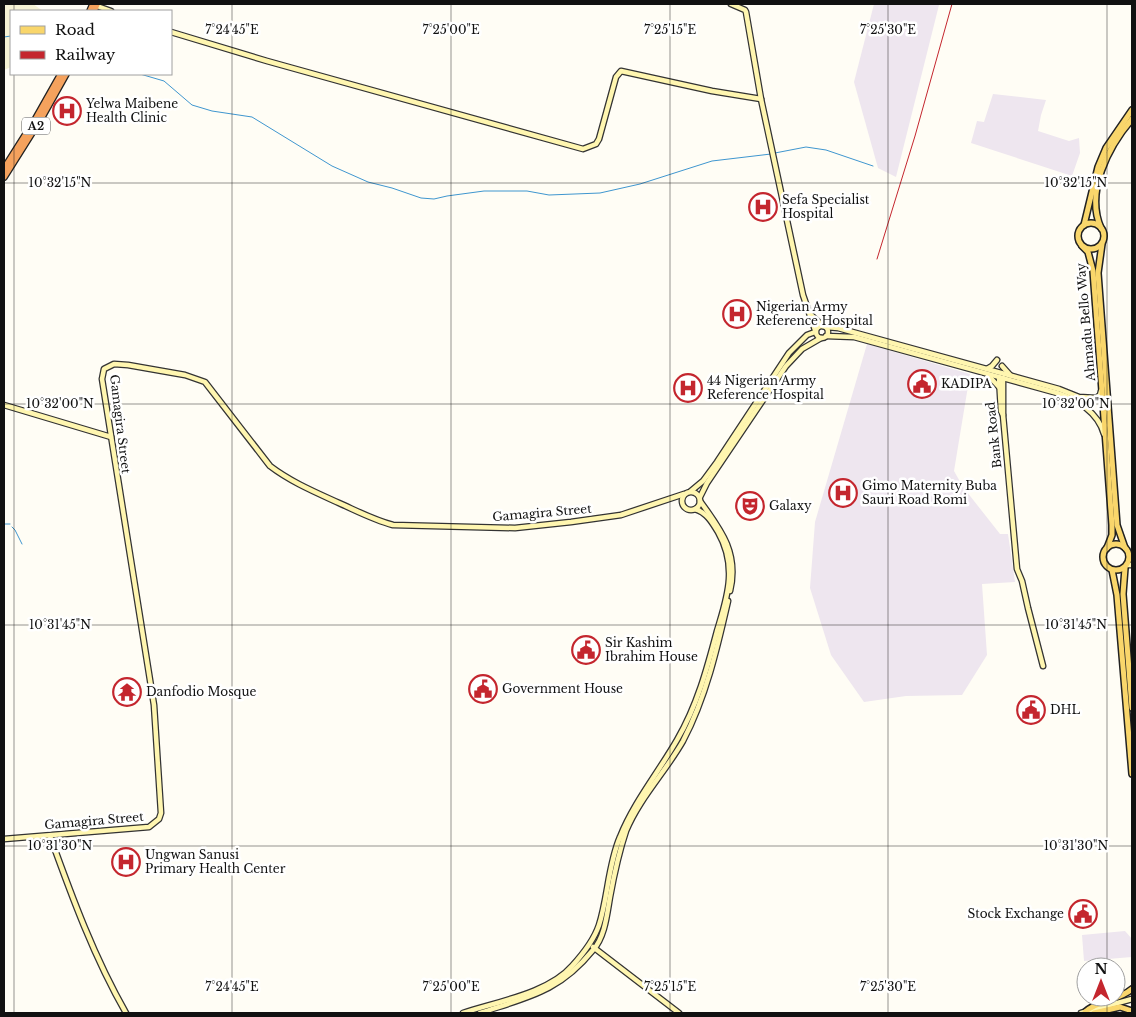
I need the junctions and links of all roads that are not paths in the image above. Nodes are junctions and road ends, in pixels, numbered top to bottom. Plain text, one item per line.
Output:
1 (731, 4) edge
2 (745, 4) edge
3 (95, 6) edge
4 (108, 10) edge
5 (746, 10) junction
6 (172, 32) edge
7 (60, 75) edge
8 (65, 75) edge
9 (761, 99) junction
10 (1132, 110) edge
11 (1132, 119) edge
12 (4, 169) edge
13 (4, 177) edge
14 (1084, 225) junction
15 (1101, 228) junction
16 (1102, 244) junction
17 (1082, 246) junction
18 (811, 315) junction
19 (824, 326) junction
20 (815, 331) junction
21 (823, 337) junction
22 (997, 360) dead end
23 (1002, 366) dead end
24 (987, 371) junction
25 (1001, 378) junction
26 (1012, 378) junction
27 (1001, 387) junction
28 (1102, 387) junction
29 (4, 404) edge
30 (111, 437) junction
31 (1106, 439) junction
32 (691, 491) junction
33 (684, 494) junction
34 (700, 499) junction
35 (662, 501) junction
36 (682, 504) junction
37 (695, 510) junction
38 (1107, 548) junction
39 (1125, 548) junction
40 (1131, 557) edge
41 (1128, 566) edge
42 (1112, 570) junction
43 (1043, 666) dead end
44 (1132, 708) edge
45 (1132, 774) edge
46 (50, 836) junction
47 (4, 839) edge
48 (589, 944) junction
49 (595, 949) junction
50 (1132, 989) edge
51 (1131, 1000) edge
52 (1132, 1011) edge
53 (126, 1013) edge
54 (463, 1013) edge
55 (480, 1013) edge
56 (679, 1013) edge
57 (1085, 1013) edge
58 (1094, 1013) edge

1 - 5 street
2 - 5 street
3 - 4 street
5 - 9 street
6 - 9 street
7 - 12 highway, A2
8 - 13 highway, A2
9 - 18 street
10 - 14 main road
11 - 15 main road
14 - 15 main road
14 - 17 main road
15 - 16 main road
16 - 17 main road
16 - 39 main road, Ahmadu Bello Way
17 - 28 main road, Ahmadu Bello Way
18 - 19 street
18 - 20 street
19 - 20 street
19 - 21 street
19 - 24 street
20 - 21 street
20 - 32 street
21 - 24 street
21 - 34 street
22 - 24 street
23 - 26 street
24 - 25 street
24 - 26 street
24 - 27 street
25 - 26 street
25 - 27 street, Bank Road
26 - 27 street
26 - 28 street
26 - 31 street
27 - 43 street, Bank Road
28 - 31 main road, Ahmadu Bello Way
29 - 30 street
30 - 35 street, Gamagira Street
30 - 46 street, Gamagira Street
31 - 38 main road, Ahmadu Bello Way
32 - 33 street
32 - 34 street
33 - 35 street, Gamagira Street
33 - 36 street
34 - 37 street
34 - 49 street
35 - 36 street, Gamagira Street
36 - 37 street
37 - 48 street
38 - 39 main road
38 - 42 main road
39 - 40 main road
40 - 41 main road
41 - 42 main road
41 - 44 main road
42 - 45 main road
46 - 47 street, Gamagira Street
46 - 53 street
48 - 49 street
48 - 54 street
49 - 55 street
49 - 56 street
50 - 57 main road
51 - 57 street
52 - 58 main road

